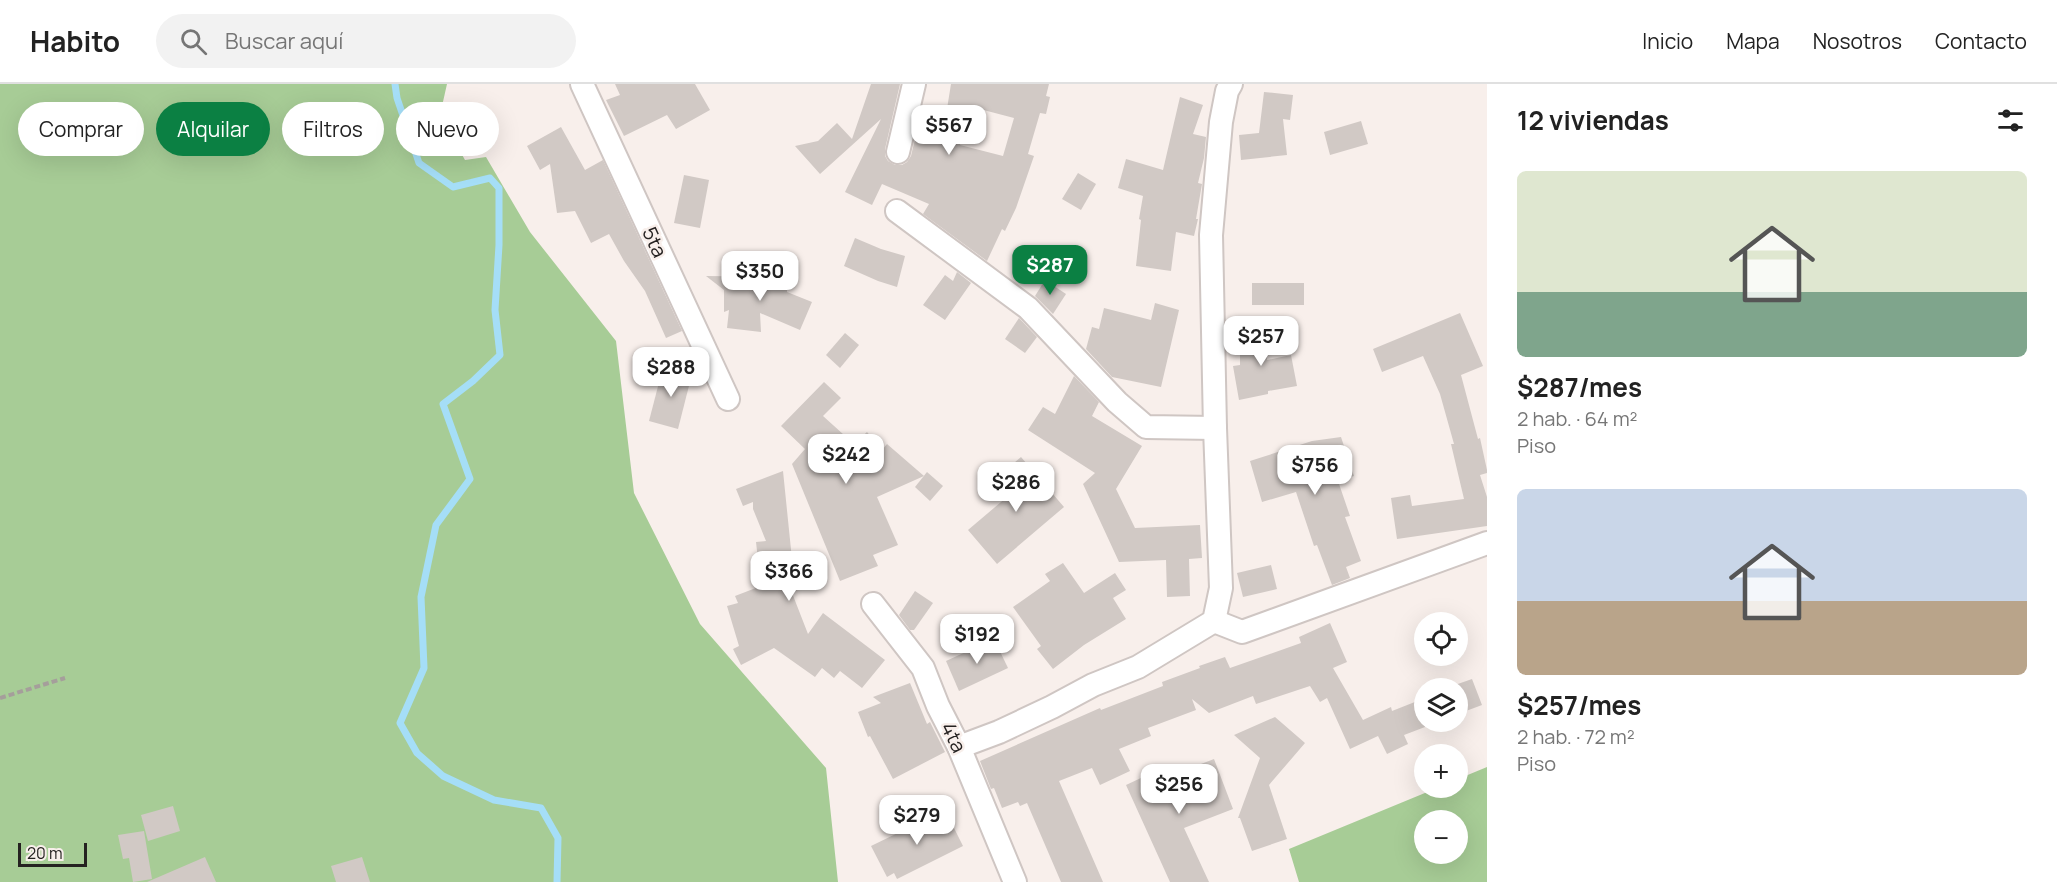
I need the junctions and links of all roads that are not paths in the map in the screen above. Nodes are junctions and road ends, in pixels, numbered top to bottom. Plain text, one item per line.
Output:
1 (582, 84) edge
2 (914, 84) edge
3 (1231, 84) edge
4 (898, 152) dead end
5 (897, 211) dead end
6 (728, 399) dead end
7 (1215, 428) junction
8 (1487, 543) edge
9 (873, 604) dead end
10 (1214, 621) junction
11 (959, 747) junction
12 (1015, 882) edge

1 - 6 street, 5ta
2 - 4 street
3 - 7 street
5 - 7 street
7 - 10 street
8 - 10 street
9 - 11 street, 4ta
10 - 11 street
11 - 12 street, 4ta

